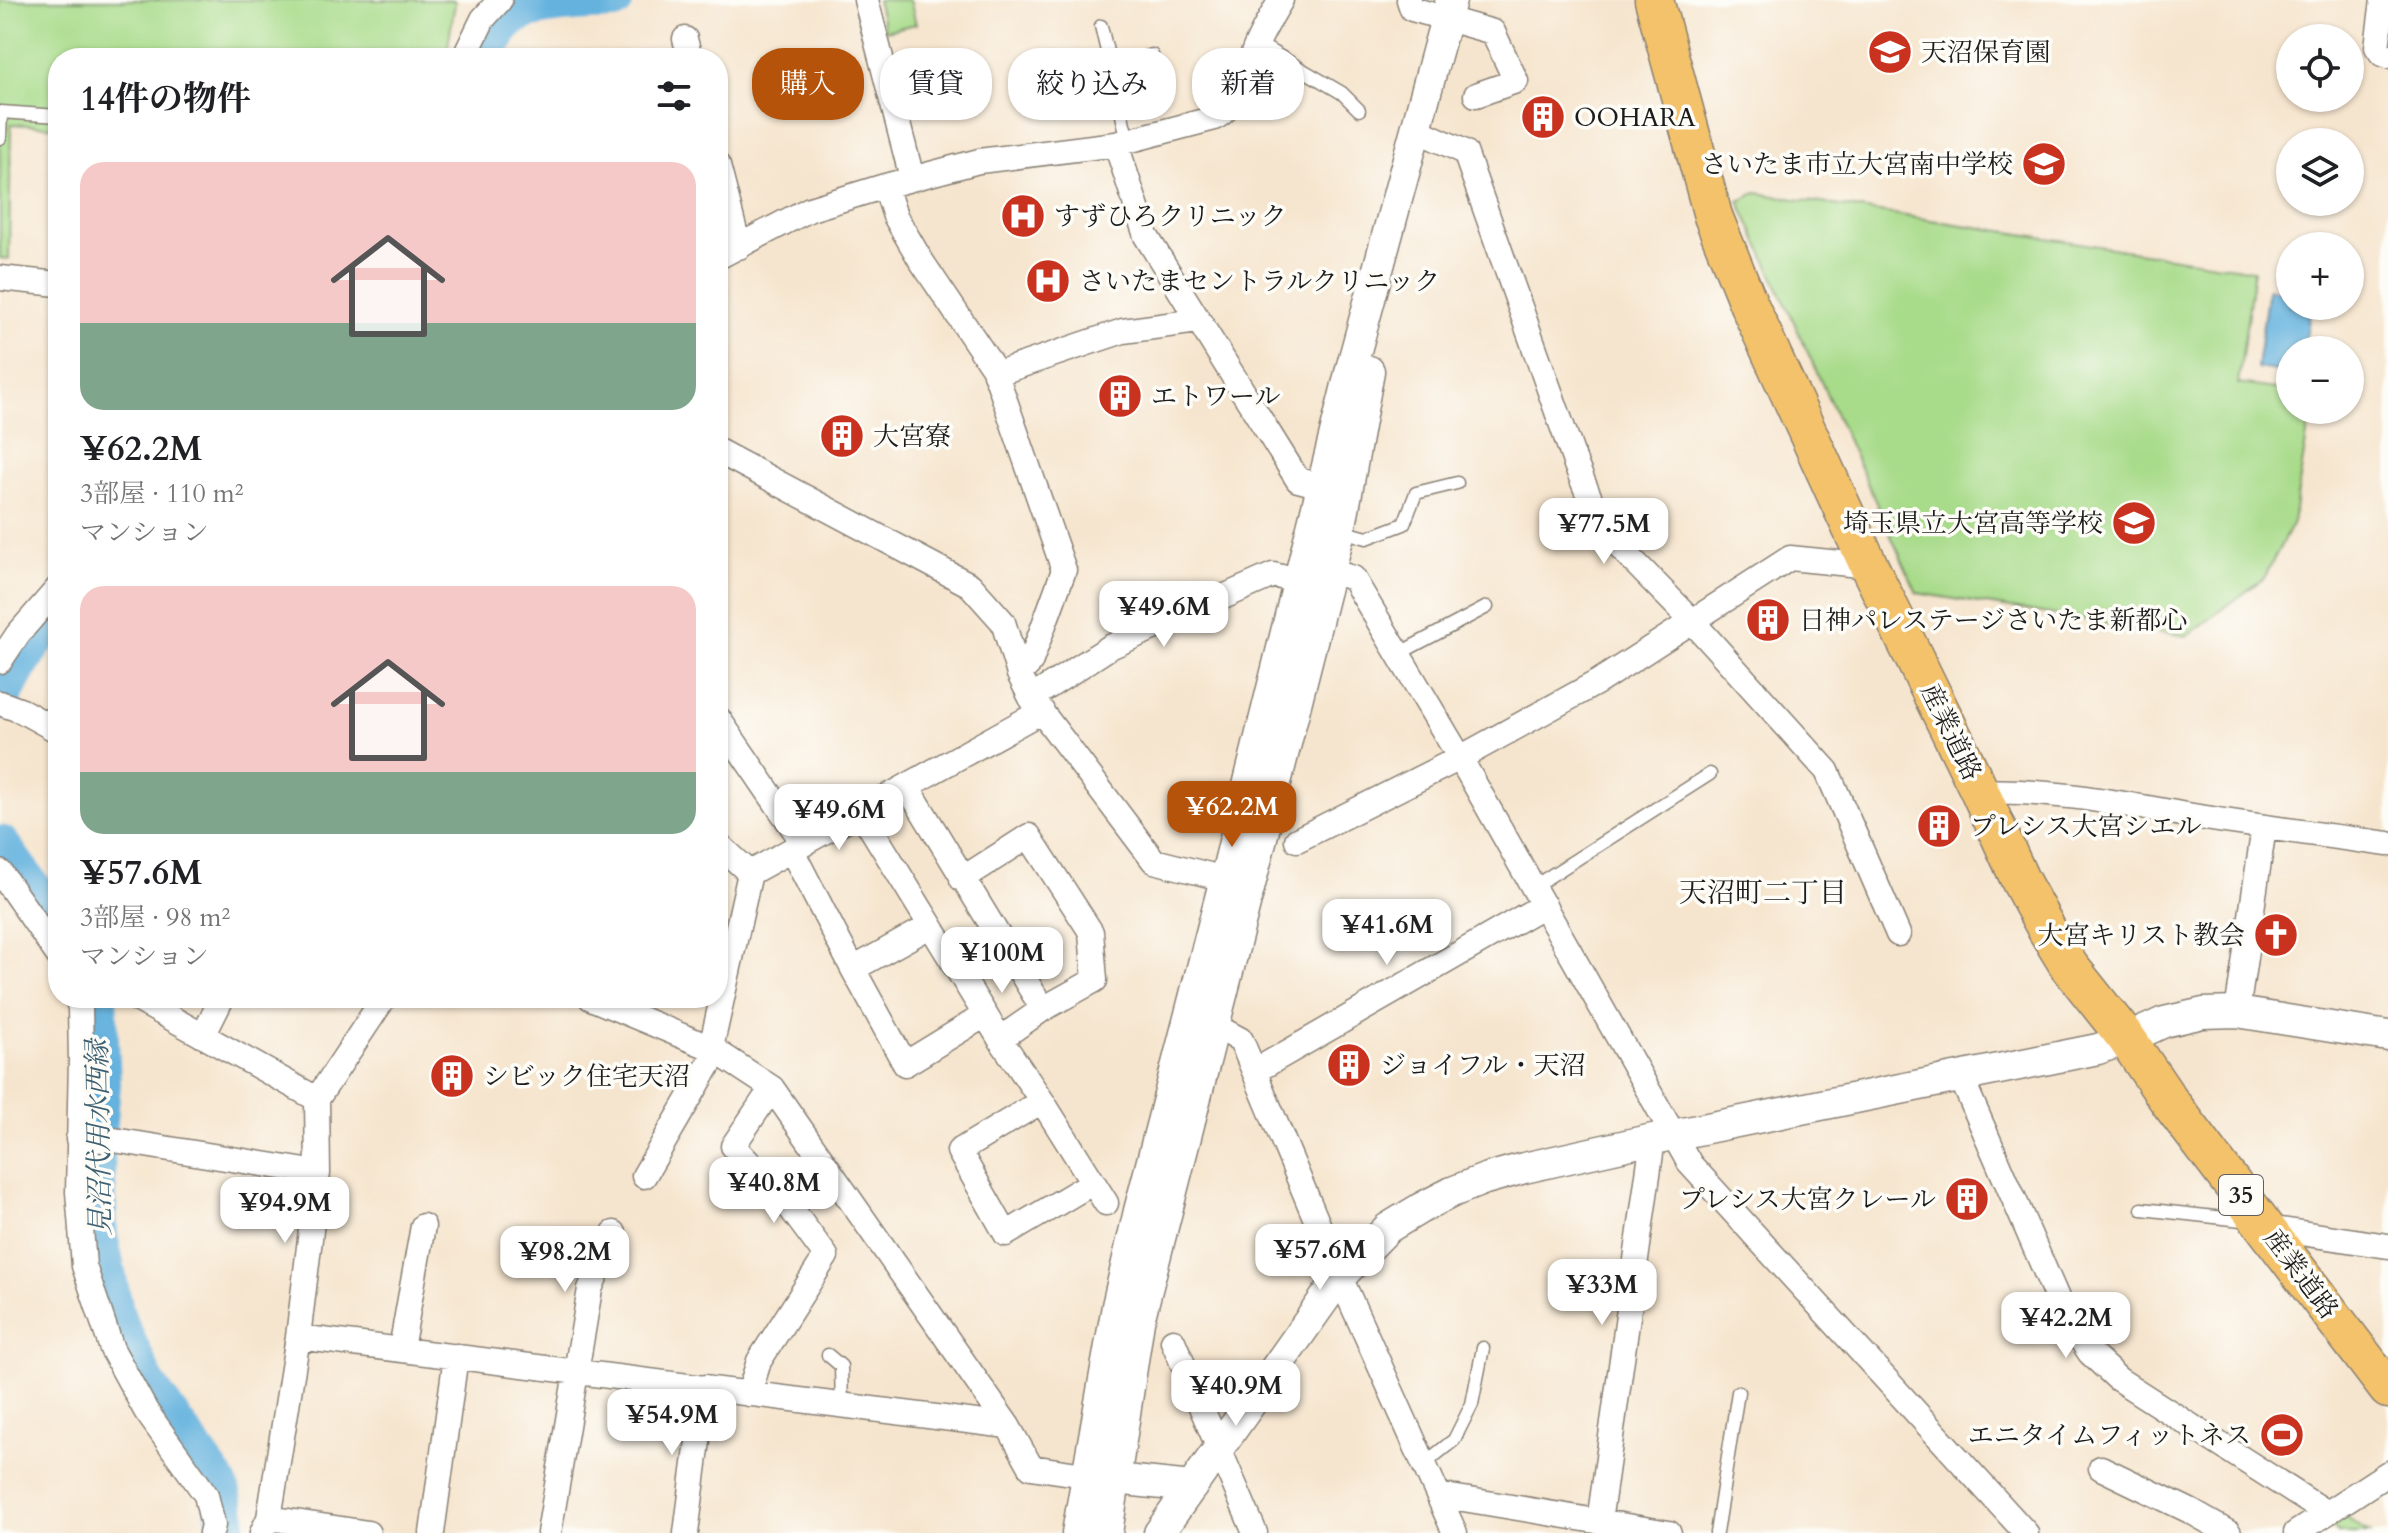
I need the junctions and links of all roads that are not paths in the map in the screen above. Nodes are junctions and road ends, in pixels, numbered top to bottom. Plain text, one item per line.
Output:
1 (500, 0) edge
2 (866, 0) edge
3 (1281, 0) edge
4 (1409, 0) edge
5 (1654, 0) edge
6 (2383, 0) edge
7 (1449, 10) edge
8 (1101, 26) dead end
9 (1257, 43) junction
10 (469, 48) edge
11 (1106, 48) edge
12 (2388, 56) edge
13 (1476, 95) dead end
14 (1359, 110) dead end
15 (48, 115) edge
16 (1119, 120) edge
17 (1417, 130) junction
18 (0, 138) edge
19 (1122, 142) junction
20 (1404, 173) junction
21 (912, 178) junction
22 (885, 186) junction
23 (728, 252) edge
24 (0, 278) edge
25 (48, 283) edge
26 (1198, 321) junction
27 (995, 374) junction
28 (728, 456) edge
29 (1457, 483) dead end
30 (1321, 486) junction
31 (1340, 531) junction
32 (1869, 566) junction
33 (1329, 571) junction
34 (1298, 581) junction
35 (48, 600) edge
36 (1487, 607) dead end
37 (1691, 620) junction
38 (1398, 654) junction
39 (0, 661) edge
40 (1019, 674) junction
41 (1037, 705) junction
42 (11, 707) edge
43 (48, 726) edge
44 (728, 734) edge
45 (1460, 758) junction
46 (1710, 774) dead end
47 (907, 786) junction
48 (1980, 792) junction
49 (861, 812) junction
50 (2264, 827) junction
51 (1297, 840) dead end
52 (2388, 844) edge
53 (798, 848) junction
54 (728, 853) edge
55 (0, 872) edge
56 (750, 873) junction
57 (962, 879) junction
58 (1225, 879) junction
59 (1538, 896) junction
60 (930, 926) junction
61 (1898, 934) dead end
62 (48, 941) edge
63 (853, 969) junction
64 (728, 981) edge
65 (80, 1008) edge
66 (153, 1008) edge
67 (217, 1008) edge
68 (377, 1008) edge
69 (615, 1008) edge
70 (722, 1008) edge
71 (1043, 1009) junction
72 (2237, 1012) junction
73 (985, 1015) junction
74 (1215, 1026) junction
75 (203, 1036) junction
76 (2388, 1036) edge
77 (1000, 1039) junction
78 (2127, 1039) junction
79 (714, 1049) junction
80 (1255, 1071) junction
81 (1961, 1077) junction
82 (772, 1088) junction
83 (317, 1099) junction
84 (1042, 1101) junction
85 (1663, 1137) junction
86 (78, 1139) junction
87 (318, 1173) junction
88 (644, 1176) dead end
89 (2142, 1209) dead end
90 (2265, 1225) junction
91 (423, 1226) dead end
92 (614, 1233) dead end
93 (2388, 1246) edge
94 (1340, 1277) junction
95 (298, 1337) junction
96 (1173, 1341) dead end
97 (1483, 1348) dead end
98 (401, 1349) junction
99 (828, 1355) dead end
100 (456, 1356) junction
101 (577, 1372) junction
102 (705, 1387) junction
103 (2388, 1389) edge
104 (1738, 1392) dead end
105 (749, 1394) junction
106 (842, 1406) junction
107 (1008, 1426) junction
108 (1219, 1449) junction
109 (1425, 1463) junction
110 (2101, 1468) dead end
111 (2388, 1473) edge
112 (1100, 1477) junction
113 (1192, 1487) junction
114 (1439, 1495) junction
115 (2325, 1512) junction
116 (1599, 1522) junction
117 (266, 1525) edge
118 (211, 1533) edge
119 (368, 1533) edge
120 (432, 1533) edge
121 (549, 1533) edge
122 (686, 1533) edge
123 (1077, 1533) edge
124 (1107, 1533) edge
125 (1159, 1533) edge
126 (1255, 1533) edge
127 (1455, 1533) edge
128 (1669, 1533) edge
129 (1716, 1533) edge
130 (2026, 1533) edge
131 (2229, 1533) edge
132 (2296, 1533) edge

1 - 10 street
2 - 21 street
3 - 9 street
4 - 7 street
5 - 32 main road, 産業道路 / 35
6 - 12 street
7 - 13 street
7 - 17 street
8 - 11 lane
9 - 14 lane
9 - 19 street
15 - 18 lane
16 - 19 lane
17 - 20 street
17 - 37 street
19 - 21 street
19 - 26 street
20 - 30 street
20 - 31 street
21 - 22 street
22 - 23 street
22 - 27 street
24 - 25 street
26 - 27 street
26 - 30 street
27 - 40 street
28 - 40 street
29 - 31 lane
30 - 34 street
31 - 33 street
32 - 37 street
32 - 48 main road, 産業道路 / 35
33 - 38 street
33 - 74 street
34 - 41 street
34 - 58 street
35 - 39 street
36 - 38 lane
37 - 45 street
37 - 61 street
38 - 45 street
40 - 41 street
41 - 47 street
41 - 58 street
42 - 43 street
44 - 53 street
45 - 51 street
45 - 59 street
46 - 59 lane
47 - 49 street
47 - 57 street
48 - 50 street
48 - 78 main road, 産業道路 / 35
49 - 53 street
49 - 60 street
50 - 52 street
50 - 72 street
53 - 56 street
53 - 63 street
54 - 56 street
55 - 62 street
56 - 64 street
57 - 71 street
57 - 71 street
58 - 112 street
59 - 80 street
59 - 85 street
60 - 63 street
60 - 73 street
63 - 73 street
65 - 86 street
66 - 75 street
67 - 75 street
68 - 83 street
69 - 79 street
70 - 79 street
71 - 77 street
72 - 76 street
72 - 78 street
73 - 77 street
74 - 80 street
74 - 112 street
75 - 83 street
77 - 84 street
78 - 81 street
78 - 90 main road, 産業道路 / 35
79 - 82 street
79 - 88 street
80 - 94 street
81 - 85 street
81 - 115 street
82 - 105 street
82 - 107 street
83 - 87 street
84 - 84 street
85 - 94 street
85 - 116 street
85 - 130 street
86 - 87 street
86 - 118 street
87 - 95 street
89 - 90 lane
90 - 93 street
90 - 103 main road, 産業道路 / 35
91 - 98 street
92 - 101 street
94 - 108 street
94 - 109 street
95 - 98 street
95 - 117 street
96 - 108 street
97 - 109 lane
98 - 100 street
99 - 106 lane
100 - 101 street
100 - 120 street
101 - 102 street
101 - 121 street
102 - 105 street
102 - 122 street
104 - 129 lane
105 - 106 street
106 - 107 street
107 - 112 street
108 - 113 street
108 - 126 street
109 - 114 street
110 - 131 street
111 - 115 street
112 - 113 street
112 - 123 street
112 - 124 street
113 - 125 street
114 - 116 street
114 - 127 street
115 - 132 street
116 - 128 street
117 - 119 street

